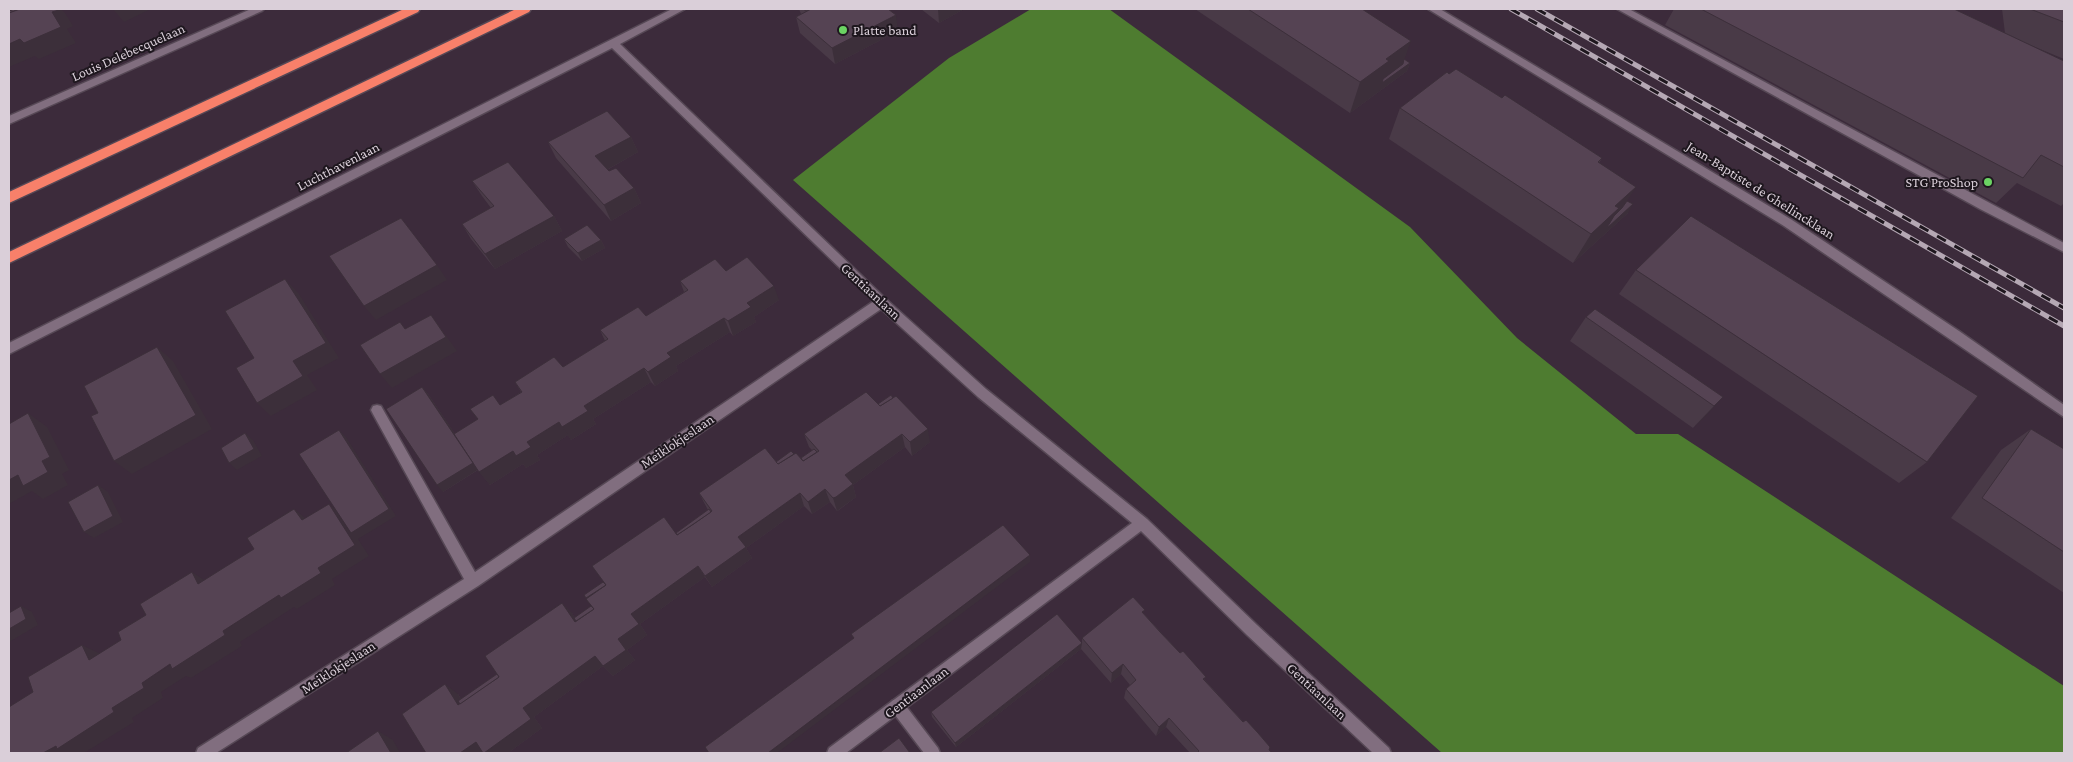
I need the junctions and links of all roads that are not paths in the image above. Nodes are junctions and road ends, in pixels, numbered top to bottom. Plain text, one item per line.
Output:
1 (259, 9) edge
2 (414, 9) edge
3 (525, 9) edge
4 (680, 9) edge
5 (1433, 9) edge
6 (1622, 9) edge
7 (613, 42) junction
8 (9, 120) edge
9 (9, 198) edge
10 (2064, 248) edge
11 (9, 258) edge
12 (882, 302) junction
13 (9, 349) edge
14 (377, 410) dead end
15 (2064, 412) edge
16 (1142, 523) junction
17 (473, 581) junction
18 (897, 706) junction
19 (203, 753) edge
20 (834, 753) edge
21 (933, 753) edge
22 (1384, 753) edge

1 - 8 street, Louis Delebecquelaan
2 - 9 highway
3 - 11 highway
4 - 7 street, Luchthavenlaan
5 - 15 street, Jean-Baptiste de Ghellincklaan
6 - 10 street
7 - 12 street, Gentiaanlaan
7 - 13 street, Luchthavenlaan
12 - 16 street, Gentiaanlaan
12 - 17 street, Meiklokjeslaan
14 - 17 street
16 - 18 street, Gentiaanlaan
16 - 22 street, Gentiaanlaan
17 - 19 street, Meiklokjeslaan
18 - 20 street, Gentiaanlaan
18 - 21 street

